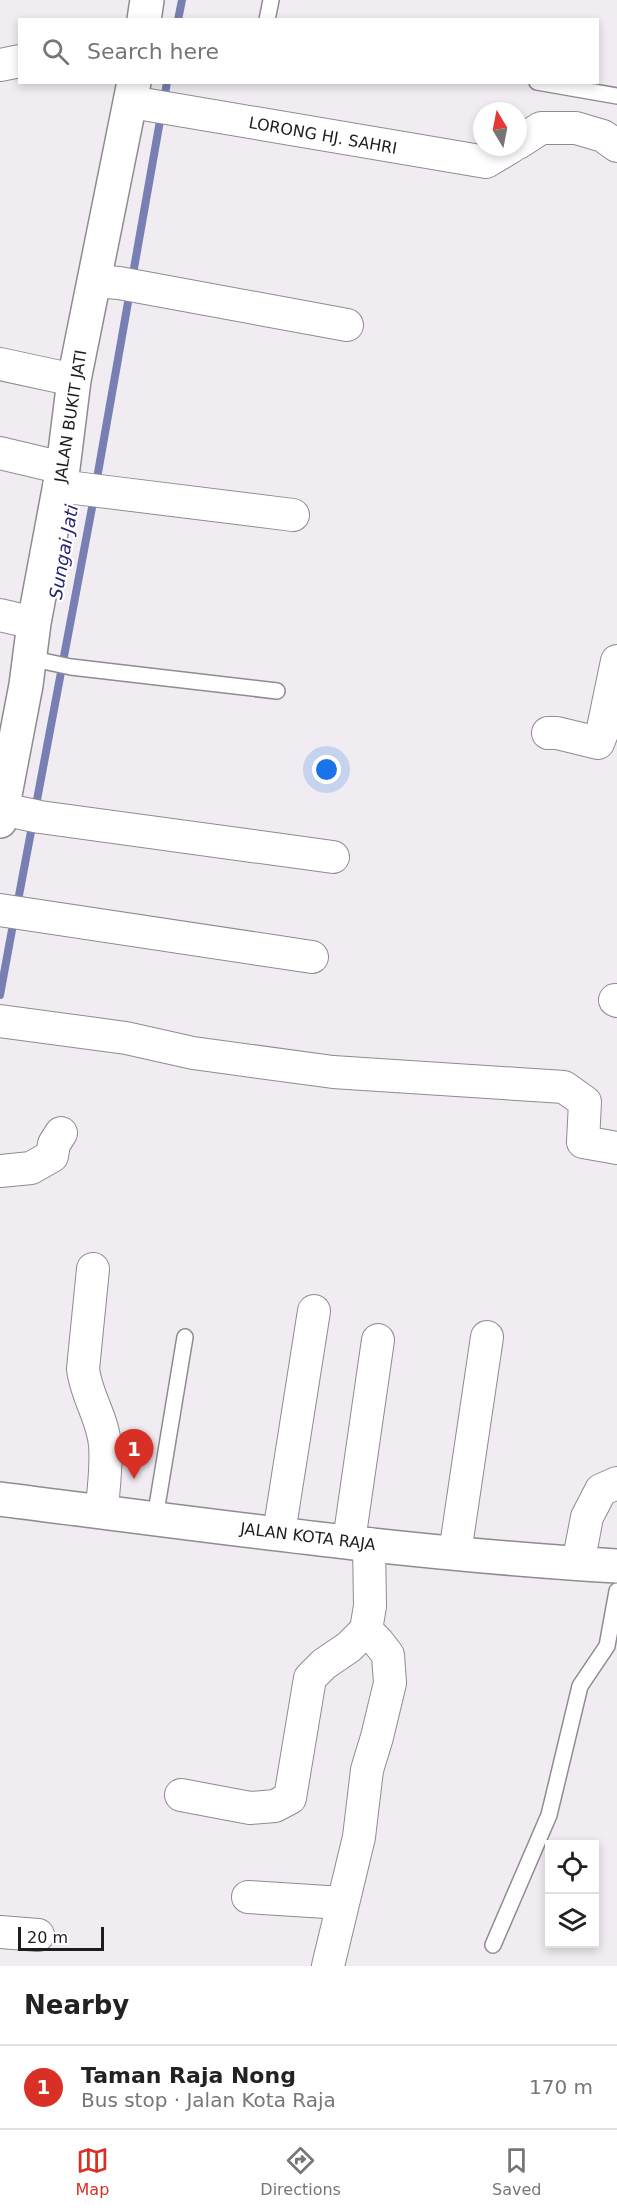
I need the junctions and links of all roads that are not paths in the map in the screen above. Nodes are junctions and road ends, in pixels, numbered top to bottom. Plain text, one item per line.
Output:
1 (147, 0) edge
2 (270, 0) edge
3 (144, 18) edge
4 (267, 18) edge
5 (18, 61) edge
6 (0, 65) edge
7 (548, 84) edge
8 (132, 92) edge
9 (617, 96) edge
10 (527, 137) edge
11 (617, 146) edge
12 (496, 156) edge
13 (119, 284) junction
14 (347, 325) dead end
15 (0, 364) edge
16 (74, 380) junction
17 (0, 453) edge
18 (78, 484) junction
19 (293, 515) dead end
20 (0, 615) edge
21 (34, 623) junction
22 (40, 661) junction
23 (617, 661) edge
24 (277, 691) dead end
25 (549, 733) dead end
26 (16, 816) edge
27 (333, 857) dead end
28 (10, 912) edge
29 (312, 957) dead end
30 (3, 1022) edge
31 (61, 1133) dead end
32 (617, 1148) edge
33 (0, 1171) edge
34 (93, 1269) dead end
35 (314, 1311) dead end
36 (185, 1337) dead end
37 (487, 1337) dead end
38 (378, 1340) dead end
39 (617, 1483) edge
40 (3, 1501) edge
41 (102, 1511) junction
42 (155, 1518) junction
43 (279, 1533) junction
44 (359, 1543) junction
45 (455, 1553) junction
46 (578, 1564) junction
47 (617, 1566) edge
48 (617, 1591) edge
49 (366, 1630) junction
50 (181, 1796) dead end
51 (248, 1897) dead end
52 (342, 1903) junction
53 (0, 1932) edge
54 (38, 1935) dead end
55 (493, 1945) dead end
56 (328, 1966) edge

1 - 3 street
2 - 4 lane
5 - 6 street
7 - 9 lane
8 - 12 street, LORONG HJ. SAHRI
8 - 13 street, JALAN BUKIT JATI
10 - 11 street
13 - 14 street
13 - 16 street, JALAN BUKIT JATI
15 - 16 street
16 - 18 street, JALAN BUKIT JATI
17 - 18 street
18 - 19 street
18 - 21 street, JALAN BUKIT JATI
20 - 21 street
21 - 22 street, JALAN BUKIT JATI
22 - 24 lane
22 - 26 street, JALAN BUKIT JATI
23 - 25 street
26 - 27 street
28 - 29 street
30 - 32 street
31 - 33 street
34 - 41 street
35 - 43 street
36 - 42 lane
37 - 45 street
38 - 44 street
39 - 46 street
40 - 41 street, JALAN KOTA RAJA
41 - 42 street, JALAN KOTA RAJA
42 - 43 street, JALAN KOTA RAJA
43 - 44 street, JALAN KOTA RAJA
44 - 45 street, JALAN KOTA RAJA
44 - 49 street
45 - 46 street, JALAN KOTA RAJA
46 - 47 street, JALAN KOTA RAJA
48 - 55 lane
49 - 50 street
49 - 52 street
51 - 52 street
52 - 56 street
53 - 54 street

